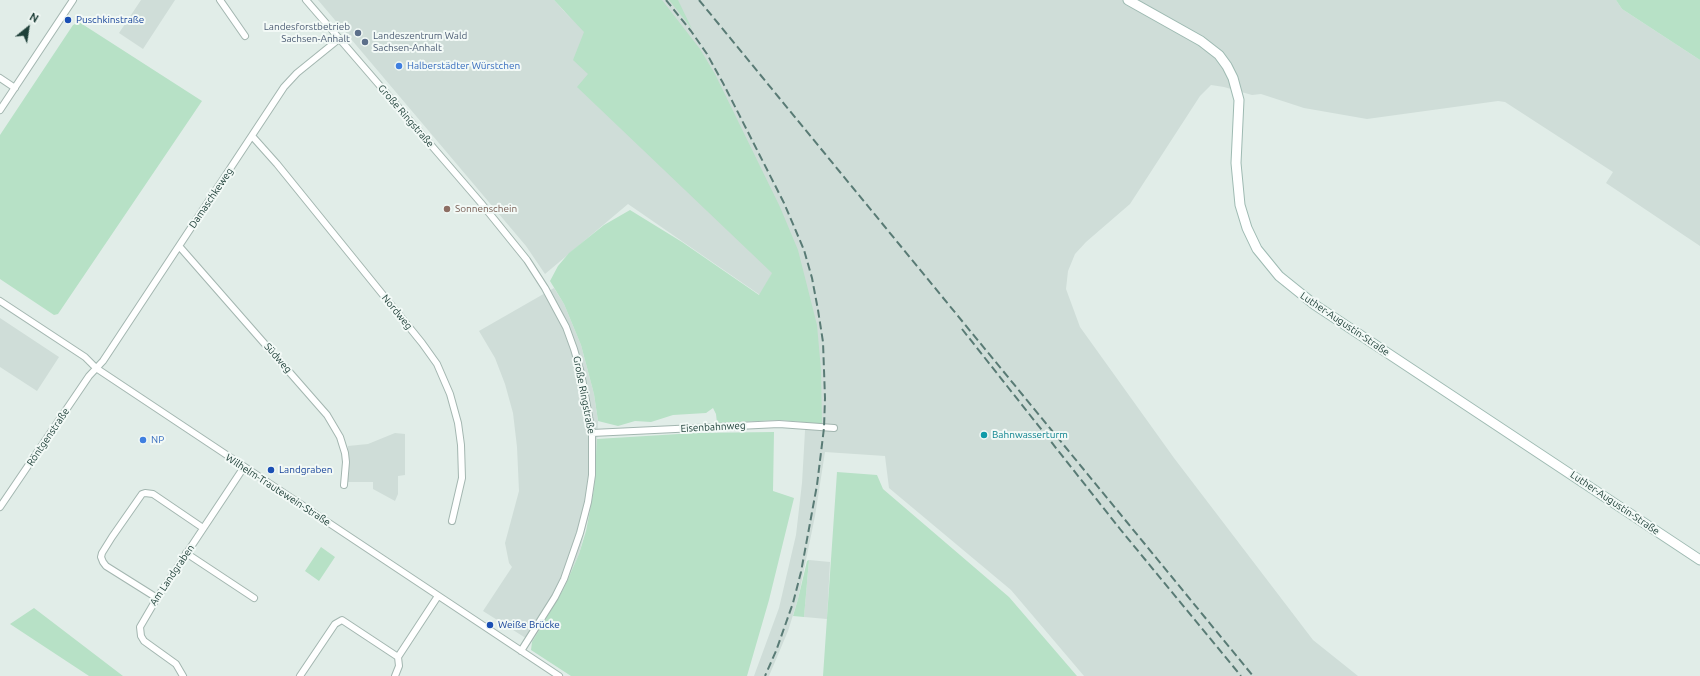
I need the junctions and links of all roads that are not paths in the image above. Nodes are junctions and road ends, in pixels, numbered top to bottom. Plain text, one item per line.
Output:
1 (73, 0) edge
2 (220, 0) edge
3 (306, 0) edge
4 (1128, 0) edge
5 (245, 36) dead end
6 (339, 39) junction
7 (0, 78) edge
8 (14, 88) junction
9 (0, 110) edge
10 (252, 136) junction
11 (179, 246) junction
12 (0, 301) edge
13 (96, 368) junction
14 (834, 428) dead end
15 (592, 434) junction
16 (244, 467) junction
17 (344, 485) dead end
18 (0, 507) edge
19 (452, 522) dead end
20 (203, 528) junction
21 (186, 554) junction
22 (1700, 560) edge
23 (438, 596) junction
24 (157, 598) junction
25 (254, 598) dead end
26 (521, 651) junction
27 (398, 656) junction
28 (183, 676) edge
29 (300, 676) edge
30 (395, 676) edge
31 (559, 676) edge

1 - 8 street
2 - 5 street
3 - 6 street, Große Ringstraße
4 - 22 street, Luther-Augustin-Straße
6 - 10 street, Damaschkeweg
6 - 15 street, Große Ringstraße
7 - 8 street
8 - 9 street
10 - 11 street, Damaschkeweg
10 - 19 street, Nordweg
11 - 13 street, Damaschkeweg
11 - 17 street, Südweg
12 - 13 street, Wilhelm-Trautewein-Straße
13 - 16 street, Wilhelm-Trautewein-Straße
13 - 18 street, Röntgenstraße
14 - 15 street, Eisenbahnweg
15 - 26 street, Große Ringstraße
16 - 20 street, Am Landgraben
16 - 23 street, Wilhelm-Trautewein-Straße
20 - 21 street, Am Landgraben
20 - 24 street
21 - 24 street, Am Landgraben
21 - 25 street
23 - 26 street, Wilhelm-Trautewein-Straße
23 - 27 street
24 - 28 street, Am Landgraben
26 - 31 street, Wilhelm-Trautewein-Straße
27 - 29 street
27 - 30 street

